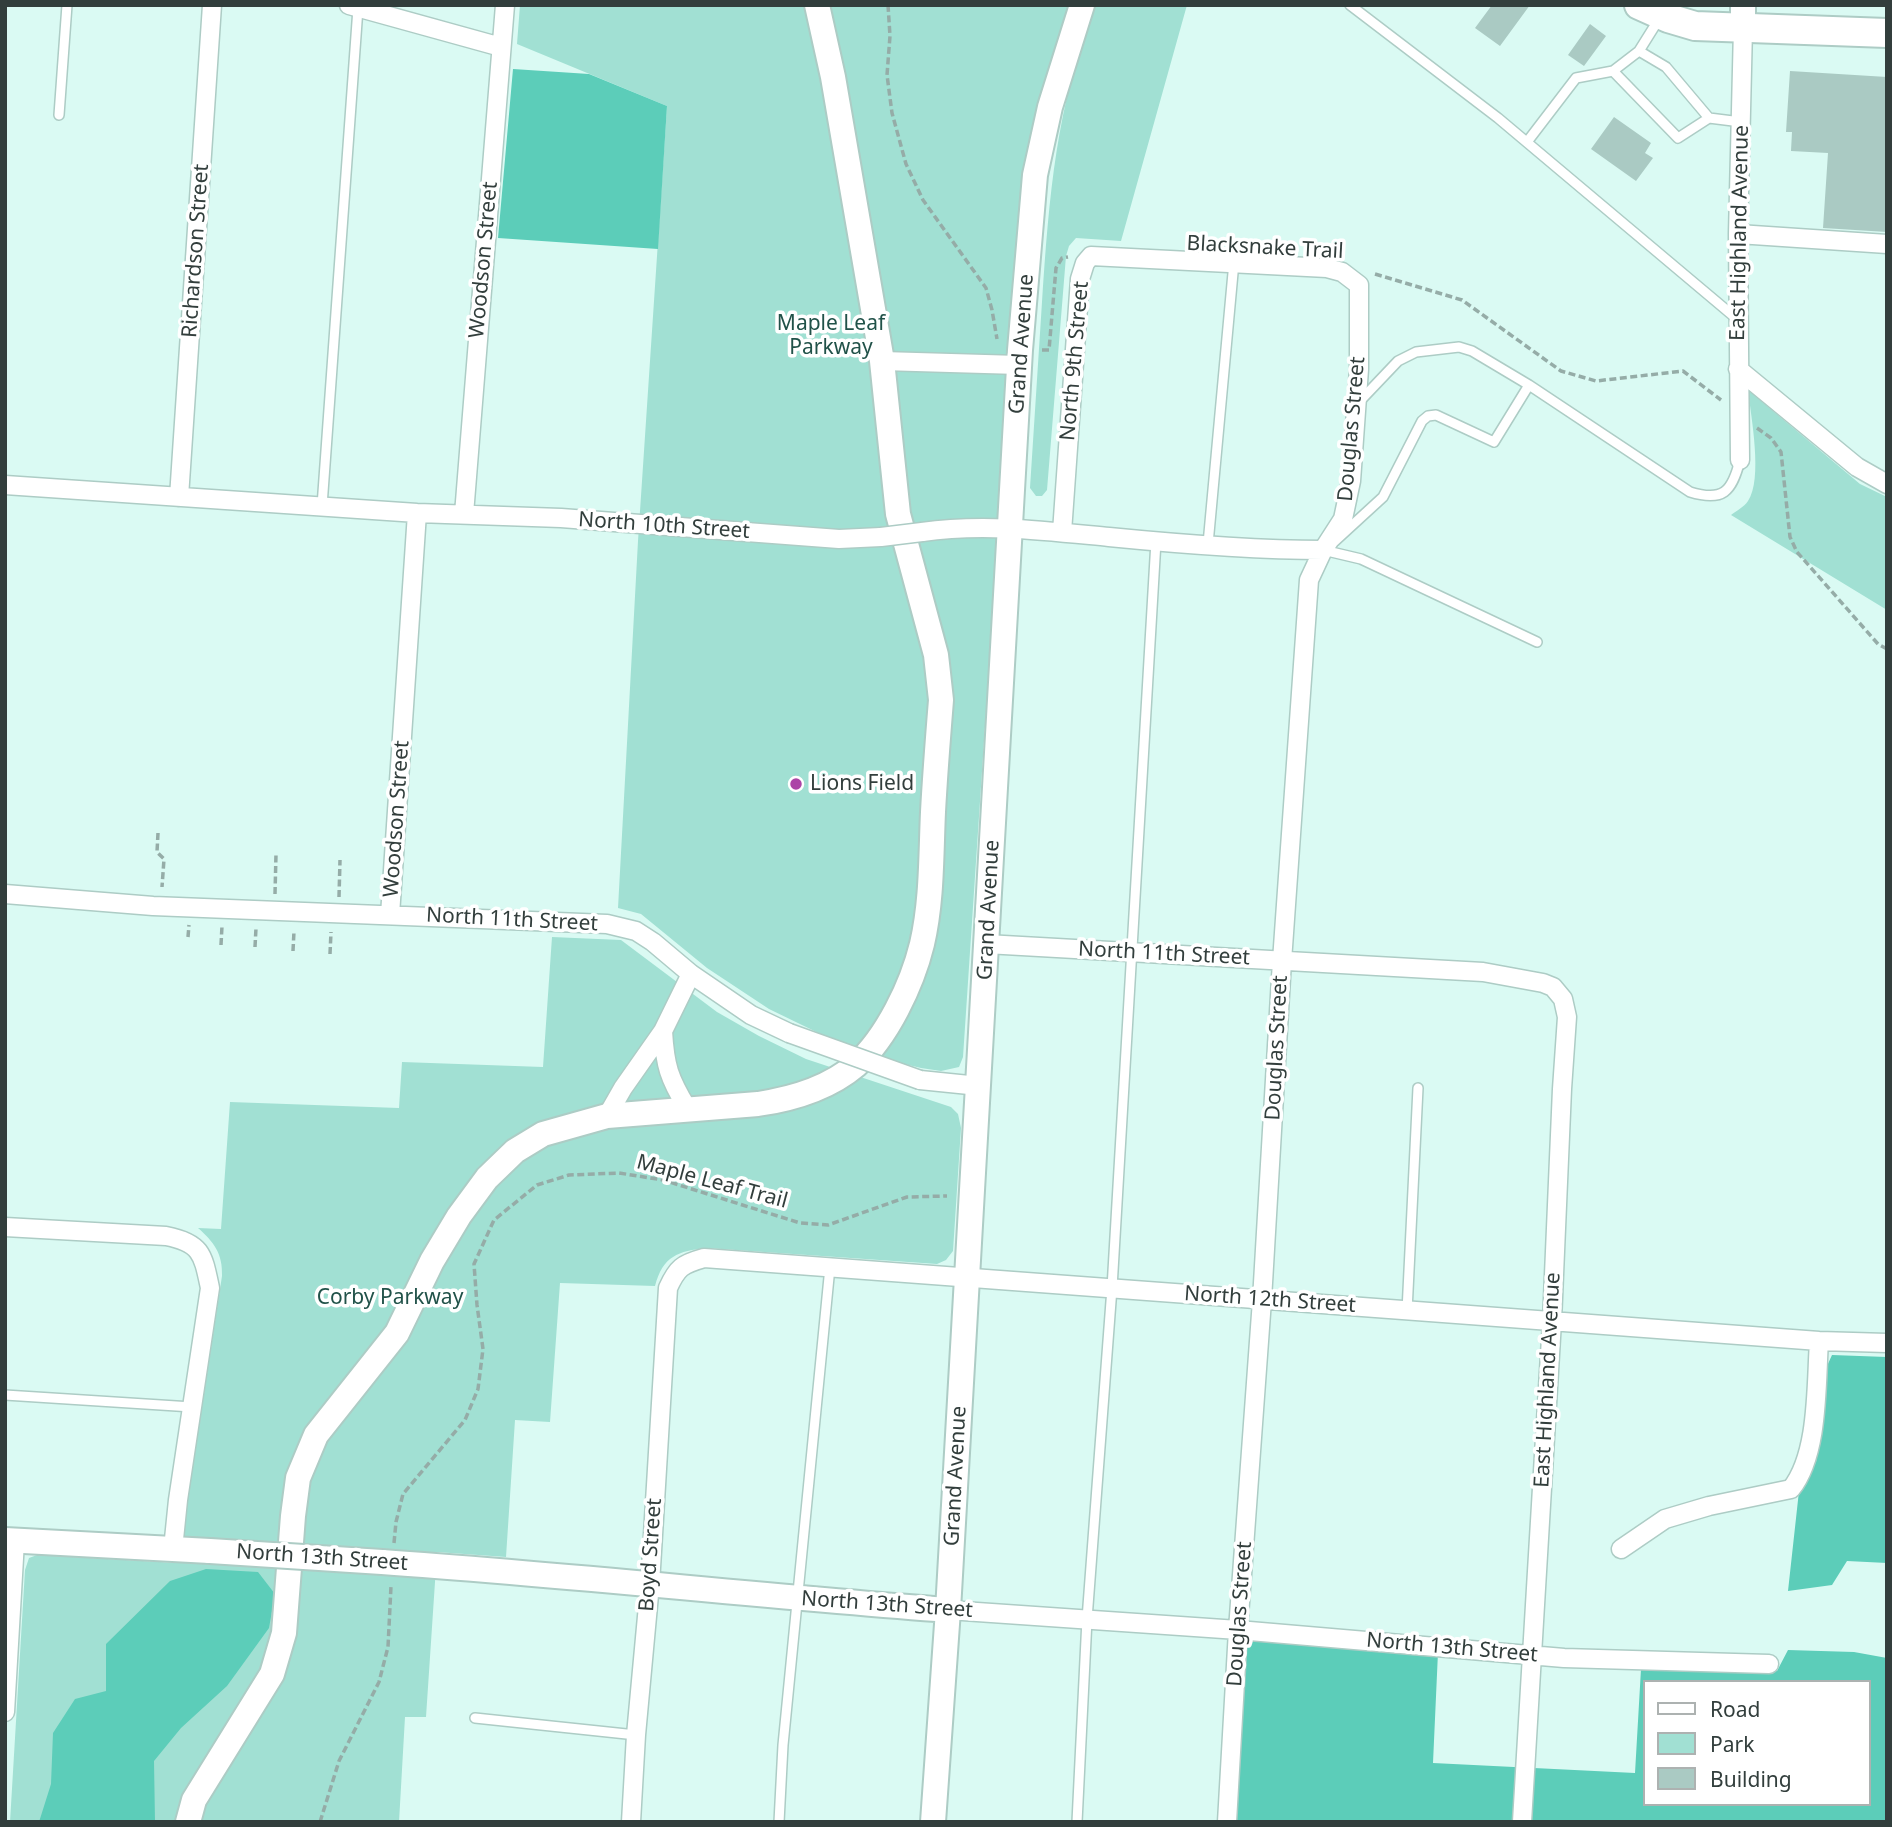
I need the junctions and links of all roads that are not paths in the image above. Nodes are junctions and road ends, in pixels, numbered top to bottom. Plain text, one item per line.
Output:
1 (67, 5) edge
2 (212, 5) edge
3 (505, 5) edge
4 (817, 5) edge
5 (1082, 5) edge
6 (1350, 5) edge
7 (354, 7) edge
8 (1651, 10) edge
9 (1743, 16) edge
10 (1887, 33) edge
11 (501, 47) junction
12 (1639, 51) junction
13 (1613, 71) junction
14 (59, 115) dead end
15 (1709, 118) junction
16 (1742, 122) junction
17 (1527, 142) junction
18 (1738, 234) junction
19 (1887, 244) edge
20 (1234, 262) junction
21 (1363, 278) joint
22 (1737, 319) junction
23 (1012, 354) junction
24 (882, 361) junction
25 (1738, 369) junction
26 (1529, 385) junction
27 (1357, 403) junction
28 (1740, 460) joint
29 (1887, 484) edge
30 (5, 485) edge
31 (179, 497) junction
32 (322, 506) junction
33 (417, 513) junction
34 (464, 514) junction
35 (1011, 529) junction
36 (1062, 532) junction
37 (1157, 541) junction
38 (1208, 544) junction
39 (1323, 550) junction
40 (1537, 642) dead end
41 (5, 894) edge
42 (390, 915) junction
43 (986, 944) junction
44 (1132, 952) junction
45 (1282, 961) junction
46 (691, 974) junction
47 (1508, 976) joint
48 (663, 1031) junction
49 (979, 1086) junction
50 (1418, 1088) dead end
51 (687, 1108) junction
52 (607, 1116) junction
53 (5, 1227) edge
54 (830, 1267) junction
55 (967, 1278) junction
56 (668, 1288) joint
57 (1112, 1288) junction
58 (1262, 1300) junction
59 (1407, 1311) junction
60 (1552, 1321) junction
61 (1819, 1341) junction
62 (1887, 1343) edge
63 (5, 1395) edge
64 (192, 1407) junction
65 (10, 1541) edge
66 (173, 1549) junction
67 (1621, 1549) dead end
68 (650, 1584) junction
69 (797, 1599) junction
70 (948, 1610) junction
71 (1087, 1619) junction
72 (1238, 1630) junction
73 (1532, 1655) junction
74 (1769, 1664) dead end
75 (5, 1712) edge
76 (475, 1718) dead end
77 (636, 1735) junction
78 (188, 1822) edge
79 (631, 1822) edge
80 (779, 1822) edge
81 (933, 1822) edge
82 (1077, 1822) edge
83 (1227, 1822) edge
84 (1522, 1822) edge

1 - 14 lane
2 - 31 street, Richardson Street
3 - 11 street, Woodson Street
4 - 24 street
5 - 23 street, Grand Avenue
6 - 17 lane
7 - 11 street
7 - 32 lane
8 - 9 main road
8 - 12 lane
9 - 10 main road
9 - 16 street, East Highland Avenue
11 - 34 street, Woodson Street
12 - 13 lane
12 - 15 lane
13 - 15 lane
13 - 17 lane
15 - 16 lane
16 - 18 street, East Highland Avenue
17 - 22 lane
18 - 19 street
18 - 22 street, East Highland Avenue
20 - 21 street, North 9th Street
20 - 36 street, North 9th Street
20 - 38 lane
21 - 27 street, Douglas Street
22 - 25 street, East Highland Avenue
23 - 24 street
23 - 35 street, Grand Avenue
24 - 51 street
25 - 28 street, East Highland Avenue
25 - 29 street
26 - 27 lane
26 - 28 lane
26 - 39 lane
27 - 39 street, Douglas Street
30 - 31 street, North 10th Street
31 - 32 street, North 10th Street
32 - 33 street, North 10th Street
33 - 34 street, North 10th Street
33 - 42 street, Woodson Street
34 - 35 street, North 10th Street, bridge
35 - 36 street, North 10th Street
35 - 43 street, Grand Avenue
36 - 37 street, North 10th Street
37 - 38 street, North 10th Street
37 - 44 lane
38 - 39 street, North 10th Street
39 - 40 lane
39 - 45 street, Douglas Street
41 - 42 street, North 11th Street
42 - 46 street, North 11th Street
43 - 44 street, North 11th Street
43 - 49 street, Grand Avenue
44 - 45 street, North 11th Street
44 - 57 lane
45 - 47 street, North 11th Street
45 - 58 street, Douglas Street
46 - 48 street
46 - 49 street, North 11th Street, bridge
47 - 60 street, East Highland Avenue
48 - 51 street
48 - 52 street
49 - 55 street, Grand Avenue
50 - 59 lane
51 - 52 street
52 - 78 street
53 - 64 street
54 - 55 street, North 12th Street
54 - 56 street, North 12th Street
54 - 69 lane
55 - 57 street, North 12th Street
55 - 70 street, Grand Avenue
56 - 68 street, Boyd Street
57 - 58 street, North 12th Street
57 - 71 lane
58 - 59 street, North 12th Street
58 - 72 street, Douglas Street
59 - 60 street, North 12th Street
60 - 61 street, North 12th Street
60 - 73 street, East Highland Avenue
61 - 62 street, North 12th Street
61 - 67 street
63 - 64 lane
64 - 66 street
65 - 66 street, North 13th Street
65 - 75 street
66 - 68 street, North 13th Street, bridge
68 - 69 street, North 13th Street
68 - 77 street, Boyd Street
69 - 70 street, North 13th Street
69 - 80 lane
70 - 71 street, North 13th Street
70 - 81 street, Grand Avenue
71 - 72 street, North 13th Street
71 - 82 lane
72 - 73 street, North 13th Street
72 - 83 street, Douglas Street
73 - 74 street, North 13th Street
73 - 84 street, East Highland Avenue
76 - 77 lane
77 - 79 street, Boyd Street

